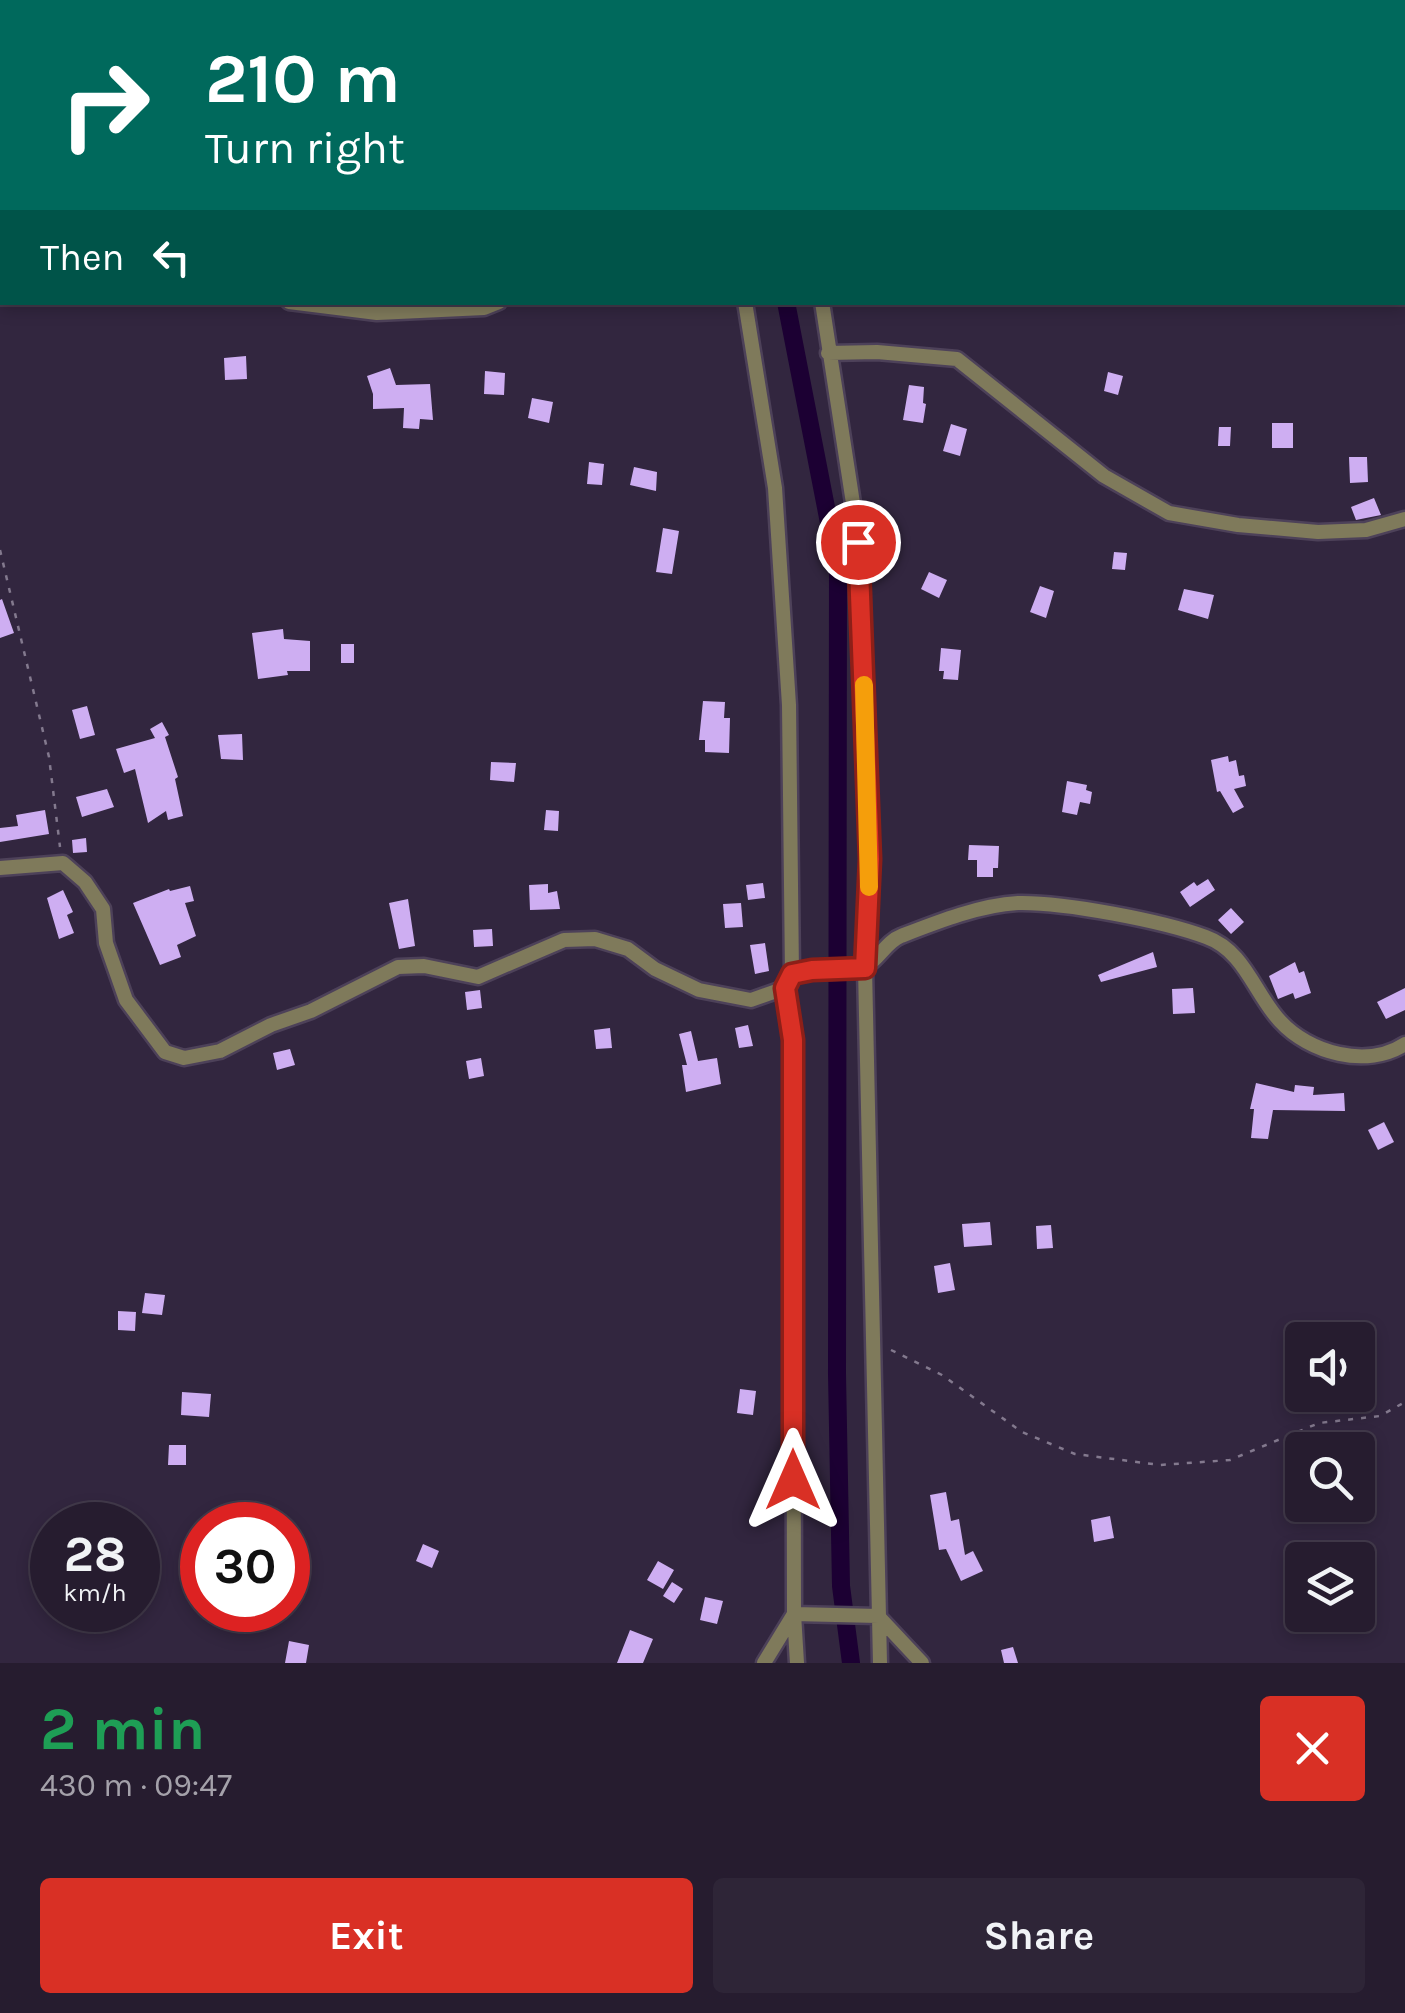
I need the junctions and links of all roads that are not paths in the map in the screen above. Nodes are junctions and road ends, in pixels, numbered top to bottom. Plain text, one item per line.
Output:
1 (312, 305) edge
2 (492, 305) edge
3 (745, 305) edge
4 (822, 305) edge
5 (828, 353) junction
6 (1405, 519) edge
7 (0, 868) edge
8 (865, 968) junction
9 (789, 981) junction
10 (1405, 1044) edge
11 (802, 1614) junction
12 (878, 1616) junction
13 (764, 1663) edge
14 (798, 1663) edge
15 (880, 1663) edge
16 (922, 1663) edge

1 - 2 street
3 - 9 street
4 - 5 street
5 - 6 street
5 - 8 street
7 - 9 street
8 - 9 street
8 - 10 street
8 - 12 street
9 - 11 street
11 - 12 street
11 - 13 street
11 - 14 street
12 - 15 street
12 - 16 street

